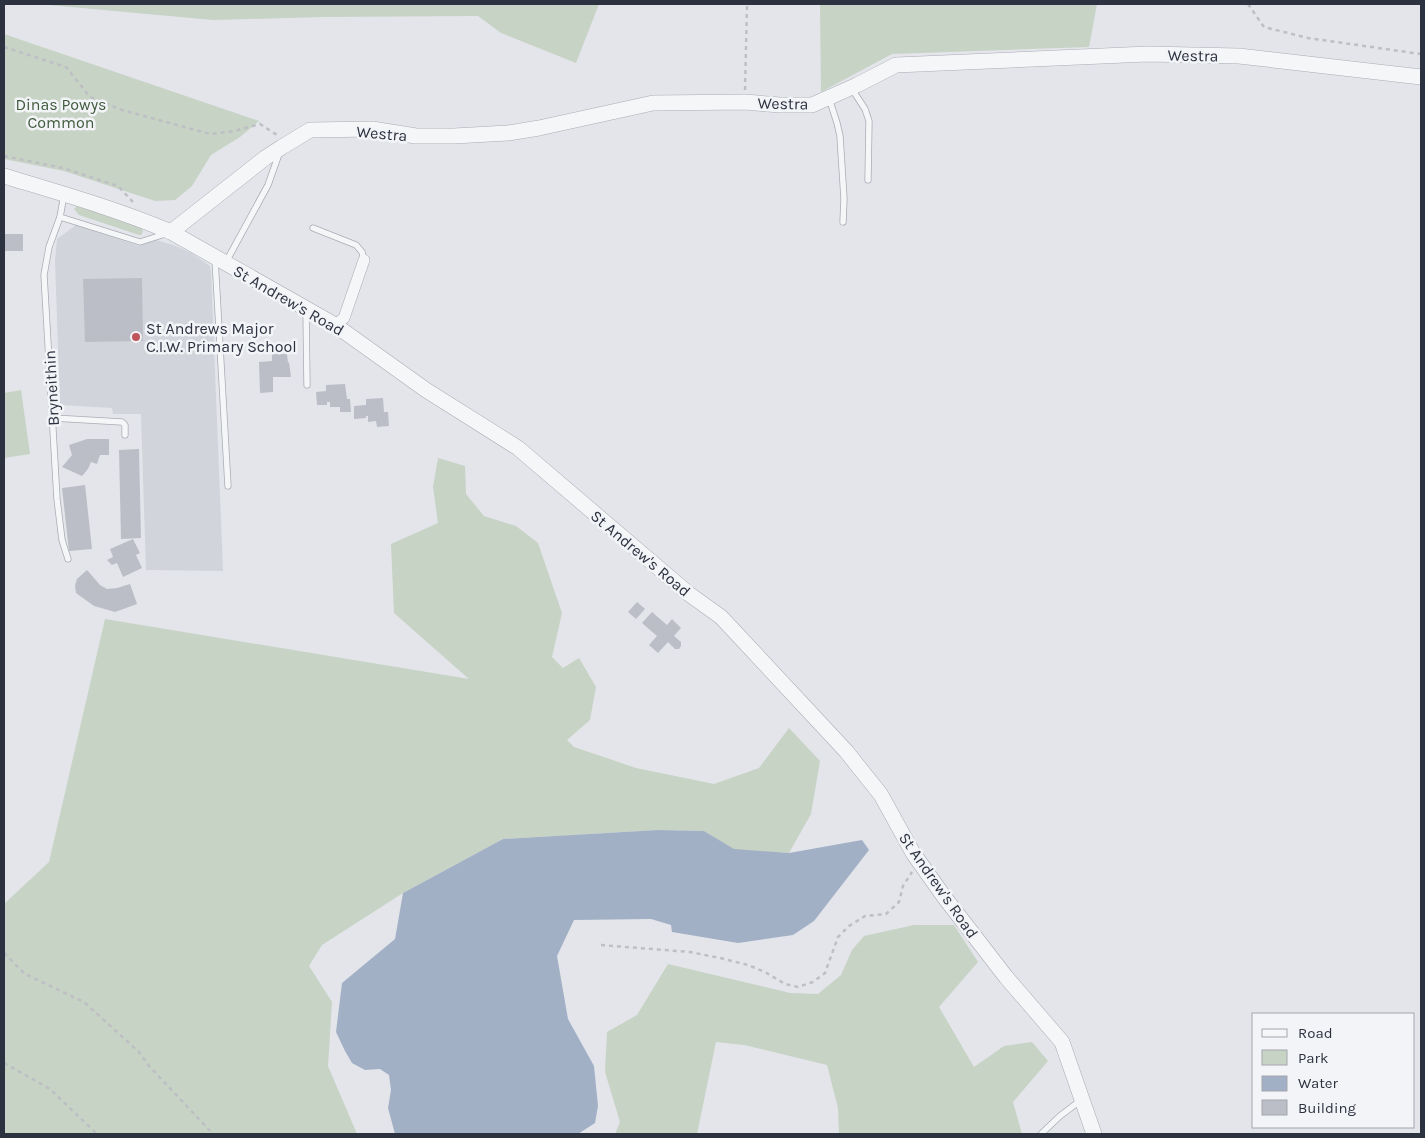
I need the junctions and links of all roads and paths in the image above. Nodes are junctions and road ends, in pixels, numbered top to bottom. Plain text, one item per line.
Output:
1 (747, 4) edge
2 (1248, 4) edge
3 (4, 47) edge
4 (1421, 54) edge
5 (1421, 77) edge
6 (851, 88) junction
7 (829, 98) junction
8 (745, 102) junction
9 (285, 145) junction
10 (4, 156) edge
11 (4, 176) edge
12 (868, 180) dead end
13 (65, 194) junction
14 (136, 205) dead end
15 (60, 217) junction
16 (843, 222) dead end
17 (313, 228) dead end
18 (171, 232) junction
19 (220, 260) junction
20 (364, 260) joint
21 (306, 309) junction
22 (335, 325) junction
23 (307, 385) dead end
24 (52, 418) junction
25 (126, 435) dead end
26 (228, 486) dead end
27 (68, 559) dead end
28 (918, 861) junction
29 (601, 945) dead end
30 (4, 953) edge
31 (4, 1063) edge
32 (1083, 1099) junction
33 (97, 1134) edge
34 (213, 1134) edge
35 (1041, 1134) edge
36 (1094, 1134) edge

1 - 8 path
2 - 4 path
3 - 9 path
5 - 6 street, Westra
6 - 7 street, Westra
6 - 12 lane
7 - 8 street, Westra
7 - 16 lane
8 - 9 street, Westra
9 - 18 street, Westra
9 - 19 lane
10 - 14 path
11 - 13 street, St Andrew's Road
13 - 15 lane, Bryneithin
13 - 18 street, St Andrew's Road
15 - 18 lane
15 - 24 lane, Bryneithin
17 - 20 lane
18 - 19 street, St Andrew's Road
19 - 21 street, St Andrew's Road
19 - 26 lane
20 - 22 street
21 - 22 street, St Andrew's Road
21 - 23 lane
22 - 28 street, St Andrew's Road
24 - 25 lane
24 - 27 lane, Bryneithin
28 - 29 path
28 - 32 street, St Andrew's Road
30 - 34 path
31 - 33 path
32 - 35 lane
32 - 36 street, St Andrew's Road

